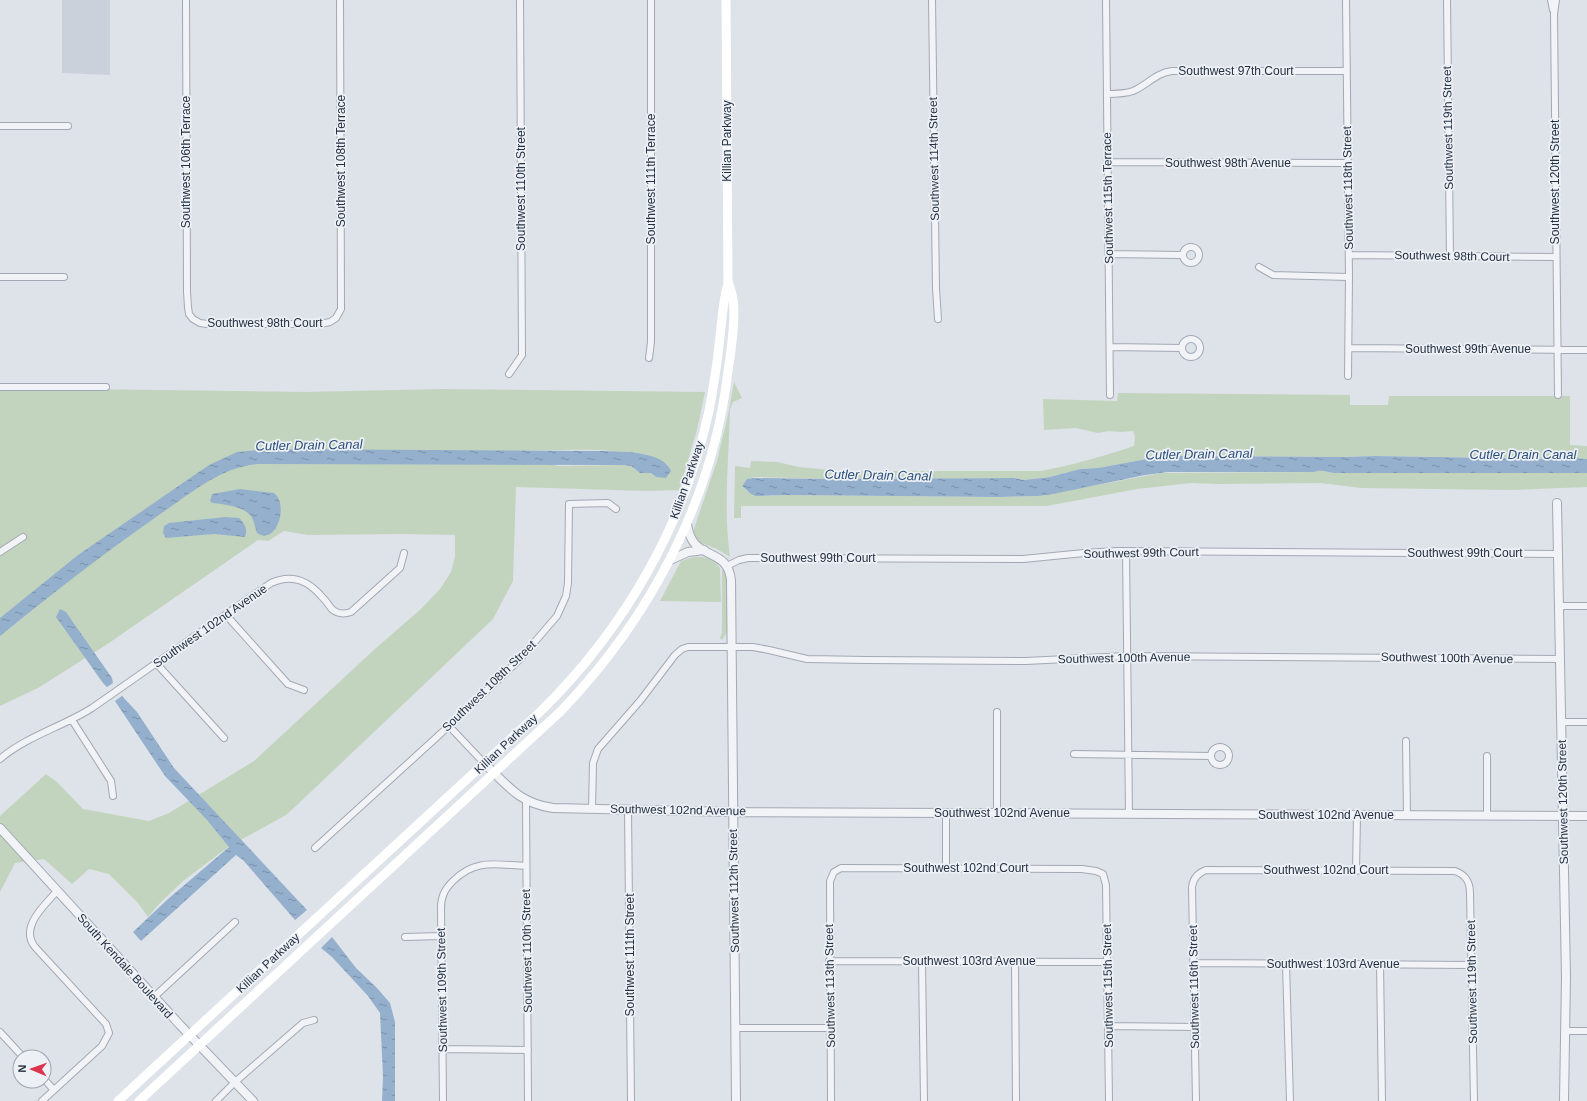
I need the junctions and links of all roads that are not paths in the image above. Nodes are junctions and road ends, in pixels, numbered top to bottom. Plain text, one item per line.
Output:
1 (186, 0) edge
2 (340, 0) edge
3 (520, 0) edge
4 (651, 0) edge
5 (726, 0) edge
6 (932, 0) edge
7 (1106, 0) edge
8 (1346, 0) edge
9 (1447, 0) edge
10 (1551, 0) edge
11 (1556, 0) edge
12 (1554, 14) junction
13 (1346, 71) junction
14 (1107, 94) junction
15 (0, 126) edge
16 (68, 126) dead end
17 (1108, 162) junction
18 (1347, 163) junction
19 (1109, 254) junction
20 (1182, 255) dead end
21 (1349, 255) junction
22 (1450, 257) junction
23 (1556, 257) junction
24 (1259, 266) dead end
25 (64, 276) dead end
26 (1349, 276) junction
27 (0, 277) edge
28 (728, 281) junction
29 (938, 319) dead end
30 (334, 320) joint
31 (195, 321) joint
32 (1110, 347) junction
33 (1182, 348) dead end
34 (1349, 348) junction
35 (1557, 350) junction
36 (1587, 350) edge
37 (649, 358) dead end
38 (509, 374) dead end
39 (1348, 376) dead end
40 (0, 387) edge
41 (106, 387) dead end
42 (1110, 395) dead end
43 (1558, 395) dead end
44 (1557, 503) dead end
45 (616, 509) dead end
46 (687, 524) junction
47 (23, 537) dead end
48 (704, 550) junction
49 (1126, 551) junction
50 (0, 552) edge
51 (404, 553) dead end
52 (1558, 554) junction
53 (670, 560) junction
54 (727, 566) junction
55 (1559, 606) junction
56 (1587, 606) edge
57 (226, 615) junction
58 (732, 647) junction
59 (1127, 656) junction
60 (1560, 659) junction
61 (156, 663) junction
62 (304, 690) dead end
63 (997, 712) dead end
64 (72, 720) junction
65 (1561, 722) junction
66 (1587, 722) edge
67 (449, 726) junction
68 (224, 738) dead end
69 (1406, 741) dead end
70 (1074, 754) dead end
71 (1128, 755) junction
72 (1211, 756) dead end
73 (1487, 756) dead end
74 (0, 759) edge
75 (484, 763) junction
76 (494, 773) junction
77 (113, 796) dead end
78 (526, 801) junction
79 (592, 809) junction
80 (628, 810) junction
81 (733, 812) junction
82 (946, 812) junction
83 (997, 813) junction
84 (1129, 814) junction
85 (1357, 815) junction
86 (1407, 815) junction
87 (1487, 816) junction
88 (1563, 816) junction
89 (1587, 816) edge
90 (0, 828) edge
91 (315, 848) dead end
92 (526, 866) junction
93 (946, 868) junction
94 (1356, 871) junction
95 (1455, 871) joint
96 (834, 872) joint
97 (1100, 872) joint
98 (1197, 875) joint
99 (57, 891) junction
100 (235, 922) dead end
101 (441, 936) junction
102 (405, 937) dead end
103 (829, 960) junction
104 (922, 962) junction
105 (1015, 962) junction
106 (1108, 962) junction
107 (1194, 963) junction
108 (1286, 964) junction
109 (1380, 964) junction
110 (1471, 965) junction
111 (154, 997) junction
112 (314, 1020) dead end
113 (1108, 1026) junction
114 (1196, 1027) junction
115 (736, 1028) junction
116 (830, 1028) junction
117 (1565, 1031) junction
118 (1587, 1031) edge
119 (0, 1032) edge
120 (189, 1035) junction
121 (199, 1045) junction
122 (16, 1049) edge
123 (443, 1049) junction
124 (528, 1050) junction
125 (235, 1082) junction
126 (53, 1090) joint
127 (42, 1101) edge
128 (118, 1101) edge
129 (139, 1101) edge
130 (216, 1101) edge
131 (253, 1101) edge
132 (443, 1101) edge
133 (528, 1101) edge
134 (631, 1101) edge
135 (736, 1101) edge
136 (831, 1101) edge
137 (924, 1101) edge
138 (1016, 1101) edge
139 (1109, 1101) edge
140 (1196, 1101) edge
141 (1290, 1101) edge
142 (1382, 1101) edge
143 (1474, 1101) edge
144 (1564, 1101) edge

1 - 31 street, Southwest 106th Terrace
2 - 30 street, Southwest 108th Terrace
3 - 38 street, Southwest 110th Street
4 - 37 street, Southwest 111th Terrace
5 - 28 main road, Killian Parkway
6 - 29 street, Southwest 114th Street
7 - 14 street, Southwest 115th Terrace
8 - 13 street, Southwest 118th Street
9 - 22 street, Southwest 119th Street
10 - 12 street, Southwest 120th Street
11 - 12 street, Southwest 120th Street
12 - 23 street, Southwest 120th Street
13 - 14 street, Southwest 97th Court
13 - 18 street, Southwest 118th Street
14 - 17 street, Southwest 115th Terrace
15 - 16 street
17 - 18 street, Southwest 98th Avenue
17 - 19 street, Southwest 115th Terrace
18 - 21 street, Southwest 118th Street
19 - 20 street
19 - 32 street, Southwest 115th Terrace
21 - 22 street, Southwest 98th Court
21 - 26 street, Southwest 118th Street
22 - 23 street, Southwest 98th Court
23 - 35 street, Southwest 120th Street
24 - 26 street
25 - 27 street
26 - 34 street, Southwest 118th Street
28 - 46 main road, Killian Parkway
28 - 75 main road, Killian Parkway
30 - 31 street, Southwest 98th Court
32 - 33 street
32 - 42 street, Southwest 115th Terrace
34 - 35 street, Southwest 99th Avenue
34 - 39 street, Southwest 118th Street
35 - 36 street, Southwest 99th Avenue
35 - 43 street, Southwest 120th Street
40 - 41 street
44 - 52 street, Southwest 120th Street
45 - 67 street, Southwest 108th Street
46 - 48 street
46 - 53 main road, Killian Parkway
47 - 50 street
48 - 53 street
48 - 54 street
49 - 52 street, Southwest 99th Court
49 - 54 street, Southwest 99th Court
49 - 59 street
51 - 57 street, Southwest 102nd Avenue
52 - 55 street, Southwest 120th Street
53 - 76 main road, Killian Parkway
54 - 58 street, Southwest 112th Street
55 - 56 street
55 - 60 street, Southwest 120th Street
57 - 61 street, Southwest 102nd Avenue
57 - 62 street
58 - 59 street, Southwest 100th Avenue
58 - 79 street, Southwest 100th Avenue
58 - 81 street, Southwest 112th Street
59 - 60 street, Southwest 100th Avenue
59 - 71 street
60 - 65 street, Southwest 120th Street
61 - 64 street, Southwest 102nd Avenue
61 - 68 street
63 - 83 street
64 - 74 street, Southwest 102nd Avenue
64 - 77 street
65 - 66 street
65 - 88 street, Southwest 120th Street
67 - 75 street, Southwest 102nd Avenue
67 - 91 street, Southwest 108th Street
69 - 86 street
70 - 71 street
71 - 72 street
71 - 84 street
73 - 87 street
75 - 76 street, Southwest 102nd Avenue
75 - 120 main road, Killian Parkway
76 - 78 street, Southwest 102nd Avenue
76 - 121 main road, Killian Parkway
78 - 79 street, Southwest 102nd Avenue
78 - 92 street, Southwest 110th Street
79 - 80 street, Southwest 102nd Avenue
80 - 81 street, Southwest 102nd Avenue
80 - 134 street, Southwest 111th Street
81 - 82 street, Southwest 102nd Avenue
81 - 115 street, Southwest 112th Street
82 - 83 street, Southwest 102nd Avenue
82 - 93 street
83 - 84 street, Southwest 102nd Avenue
84 - 85 street, Southwest 102nd Avenue
85 - 86 street, Southwest 102nd Avenue
85 - 94 street
86 - 87 street, Southwest 102nd Avenue
87 - 88 street, Southwest 102nd Avenue
88 - 89 street, Southwest 102nd Avenue
88 - 117 street, Southwest 120th Street
90 - 99 street, South Kendale Boulevard
92 - 101 street, Southwest 109th Street
92 - 124 street, Southwest 110th Street
93 - 96 street, Southwest 102nd Court
93 - 97 street, Southwest 102nd Court
94 - 95 street, Southwest 102nd Court
94 - 98 street, Southwest 102nd Court
95 - 110 street, Southwest 119th Street
96 - 103 street, Southwest 113th Street
97 - 106 street, Southwest 115th Street
98 - 107 street, Southwest 116th Street
99 - 111 street, South Kendale Boulevard
99 - 126 street
100 - 111 street
101 - 102 street
101 - 123 street, Southwest 109th Street
103 - 104 street, Southwest 103rd Avenue
103 - 116 street, Southwest 113th Street
104 - 105 street, Southwest 103rd Avenue
104 - 137 street
105 - 106 street, Southwest 103rd Avenue
105 - 138 street
106 - 113 street, Southwest 115th Street
107 - 108 street, Southwest 103rd Avenue
107 - 114 street, Southwest 116th Street
108 - 109 street, Southwest 103rd Avenue
108 - 141 street
109 - 110 street, Southwest 103rd Avenue
109 - 142 street
110 - 143 street, Southwest 119th Street
111 - 120 street, South Kendale Boulevard
112 - 125 street
113 - 114 street
113 - 139 street, Southwest 115th Street
114 - 140 street, Southwest 116th Street
115 - 116 street
115 - 135 street, Southwest 112th Street
116 - 136 street, Southwest 113th Street
117 - 118 street
117 - 144 street, Southwest 120th Street
119 - 122 street
120 - 121 street, South Kendale Boulevard
120 - 128 main road, Killian Parkway
121 - 125 street, South Kendale Boulevard
121 - 129 main road, Killian Parkway
123 - 124 street
123 - 132 street, Southwest 109th Street
124 - 133 street, Southwest 110th Street
125 - 130 street
125 - 131 street, South Kendale Boulevard
126 - 127 street

